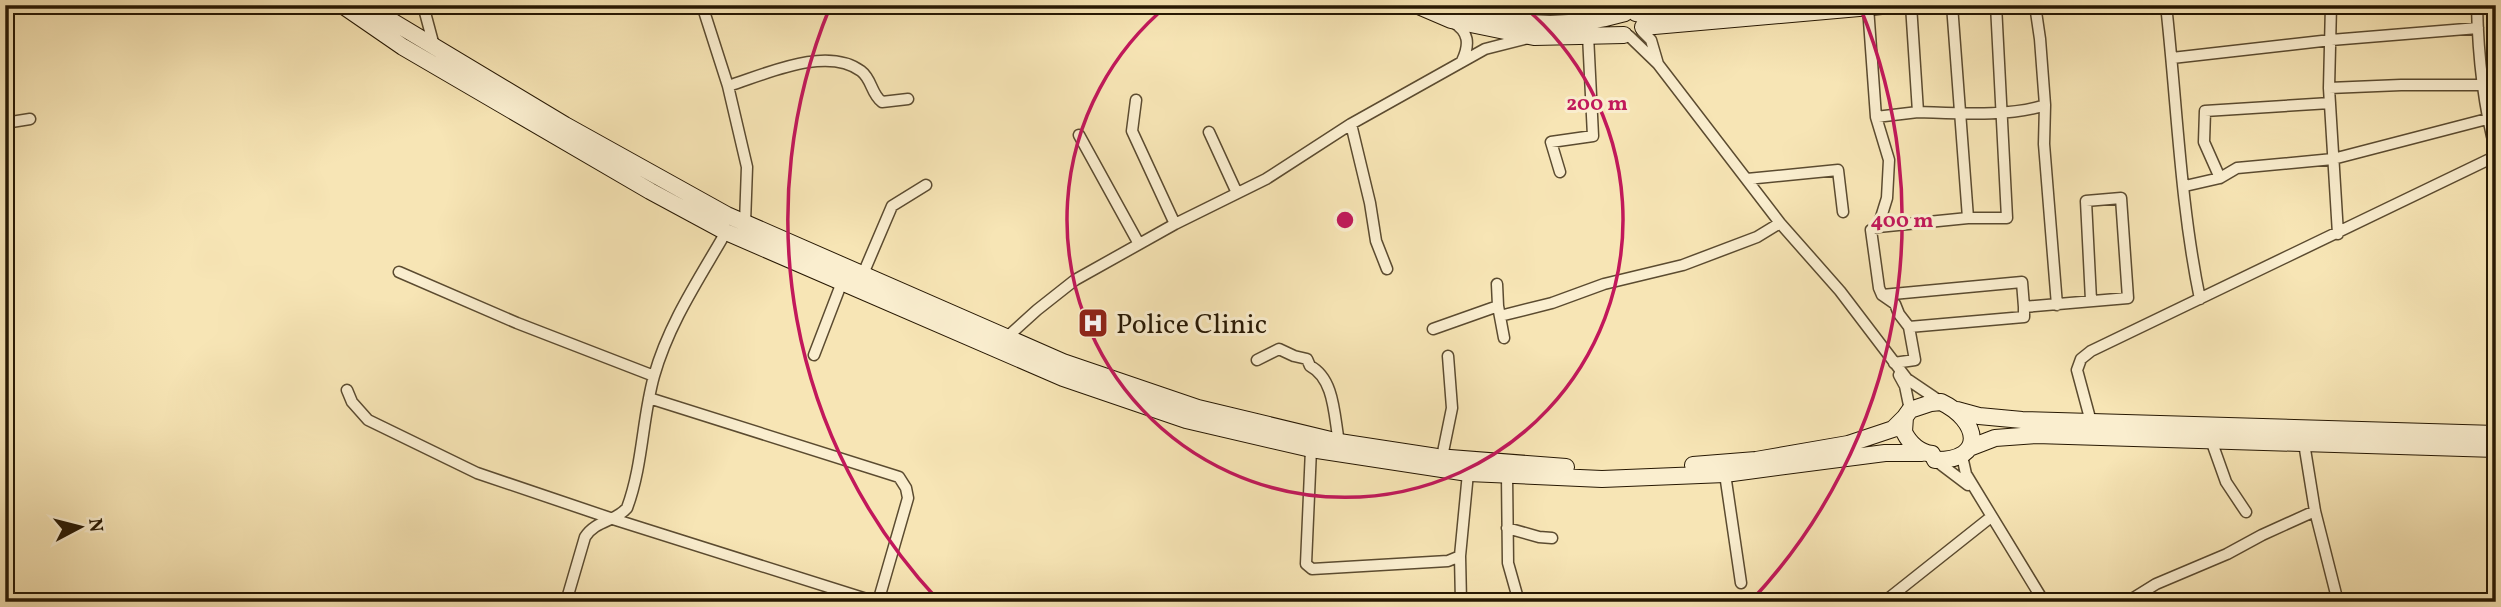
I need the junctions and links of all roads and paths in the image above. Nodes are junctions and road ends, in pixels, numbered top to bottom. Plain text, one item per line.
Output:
1 (342, 5) edge
2 (365, 5) edge
3 (423, 5) edge
4 (702, 5) edge
5 (1416, 5) edge
6 (1770, 5) edge
7 (1893, 5) edge
8 (1911, 5) edge
9 (1952, 5) edge
10 (1996, 5) edge
11 (2035, 5) edge
12 (2166, 5) edge
13 (2331, 5) edge
14 (2477, 5) edge
15 (1868, 7) junction
16 (1448, 13) edge
17 (1632, 21) edge
18 (2478, 28) junction
19 (1588, 35) junction
20 (1534, 37) junction
21 (2331, 40) junction
22 (433, 46) junction
23 (2172, 58) junction
24 (1462, 61) junction
25 (2482, 85) junction
26 (728, 86) junction
27 (2329, 88) junction
28 (908, 99) dead end
29 (1136, 100) dead end
30 (2330, 103) junction
31 (2045, 105) junction
32 (2002, 111) junction
33 (1919, 112) junction
34 (1960, 113) junction
35 (1876, 117) junction
36 (30, 118) dead end
37 (2487, 119) junction
38 (5, 123) edge
39 (1351, 124) junction
40 (1209, 132) dead end
41 (1079, 135) dead end
42 (2496, 154) edge
43 (2333, 159) junction
44 (1560, 172) dead end
45 (2220, 178) junction
46 (1747, 179) junction
47 (926, 185) dead end
48 (2185, 186) junction
49 (1237, 193) junction
50 (1843, 212) dead end
51 (1968, 218) junction
52 (745, 222) junction
53 (1780, 223) junction
54 (1175, 224) junction
55 (1878, 227) junction
56 (726, 232) junction
57 (2338, 234) junction
58 (1139, 244) junction
59 (1387, 269) dead end
60 (399, 272) dead end
61 (863, 274) junction
62 (842, 282) junction
63 (1497, 284) dead end
64 (1882, 295) junction
65 (2200, 299) junction
66 (2091, 300) junction
67 (2057, 305) junction
68 (2024, 307) junction
69 (1499, 311) junction
70 (1909, 327) junction
71 (1433, 329) dead end
72 (1504, 338) dead end
73 (1001, 343) junction
74 (814, 355) dead end
75 (1448, 356) dead end
76 (1257, 360) dead end
77 (1894, 363) junction
78 (654, 376) junction
79 (347, 390) dead end
80 (649, 398) junction
81 (1941, 402) junction
82 (1957, 410) junction
83 (1908, 413) junction
84 (2091, 422) junction
85 (2496, 434) edge
86 (2211, 440) junction
87 (1339, 442) junction
88 (2304, 443) junction
89 (1311, 449) junction
90 (2496, 449) edge
91 (1966, 452) junction
92 (1928, 456) junction
93 (1442, 457) junction
94 (1468, 473) junction
95 (1725, 474) junction
96 (1507, 475) junction
97 (1983, 504) junction
98 (2315, 511) junction
99 (2246, 512) dead end
100 (1991, 517) junction
101 (613, 519) junction
102 (1507, 528) junction
103 (1552, 538) dead end
104 (1460, 556) junction
105 (1741, 583) dead end
106 (1889, 598) dead end
107 (566, 602) edge
108 (877, 602) edge
109 (1461, 602) edge
110 (1519, 602) edge
111 (2044, 602) edge
112 (2127, 602) edge
113 (2338, 602) edge

1 - 56 main road
2 - 22 main road
3 - 22 street
4 - 26 street
5 - 16 main road
6 - 17 main road
7 - 15 main road
8 - 33 street
9 - 34 street
10 - 32 street
11 - 31 street
12 - 23 street
13 - 21 street
14 - 18 street
15 - 17 main road
15 - 35 street
16 - 17 main road
16 - 20 main road
16 - 24 street
17 - 19 main road
17 - 46 street
18 - 21 street
18 - 25 street
19 - 20 main road
19 - 44 street
20 - 24 street
21 - 23 street
21 - 27 street
22 - 52 main road
23 - 48 street
24 - 39 street
25 - 27 street
25 - 37 street
26 - 28 street
26 - 52 street
27 - 30 street
29 - 54 street
30 - 43 street
30 - 45 street
31 - 32 street
31 - 67 street
32 - 34 street
32 - 51 street
33 - 34 street
33 - 35 street
34 - 51 street
35 - 55 street
36 - 38 street
37 - 42 street
37 - 43 street
39 - 49 street
39 - 59 street
40 - 49 street
41 - 58 street
42 - 57 street
43 - 45 street
43 - 57 street
45 - 48 street
46 - 50 street
46 - 53 street
47 - 61 street
48 - 65 street
49 - 54 street
51 - 55 street
52 - 61 main road
53 - 69 street
53 - 77 street
54 - 58 street
55 - 64 street
56 - 62 main road
56 - 78 street
57 - 65 street
58 - 73 street
60 - 78 street
61 - 73 main road
62 - 73 main road
62 - 74 street
63 - 69 street
64 - 68 street
64 - 70 street
65 - 84 street
66 - 66 street
66 - 67 street
67 - 68 street
68 - 70 street
69 - 71 street
69 - 72 street
70 - 77 street
73 - 87 main road
73 - 89 main road
75 - 93 street
76 - 87 street
77 - 81 street
77 - 83 street
78 - 80 street
79 - 101 street
80 - 101 street
80 - 108 street
81 - 82 main road
81 - 83 main road
82 - 84 main road
82 - 91 main road
83 - 92 main road
83 - 93 main road
84 - 85 main road
86 - 88 main road
86 - 91 main road
86 - 99 street
87 - 93 main road
88 - 90 main road
88 - 98 street
89 - 94 main road
89 - 104 street
91 - 92 main road
91 - 97 street
92 - 95 main road
92 - 97 street
94 - 96 main road
94 - 104 street
95 - 96 main road
95 - 105 street
96 - 102 street
97 - 100 street
98 - 112 street
98 - 113 street
100 - 106 street
100 - 111 street
101 - 107 street
101 - 108 street
102 - 103 street
102 - 110 street
104 - 109 street

